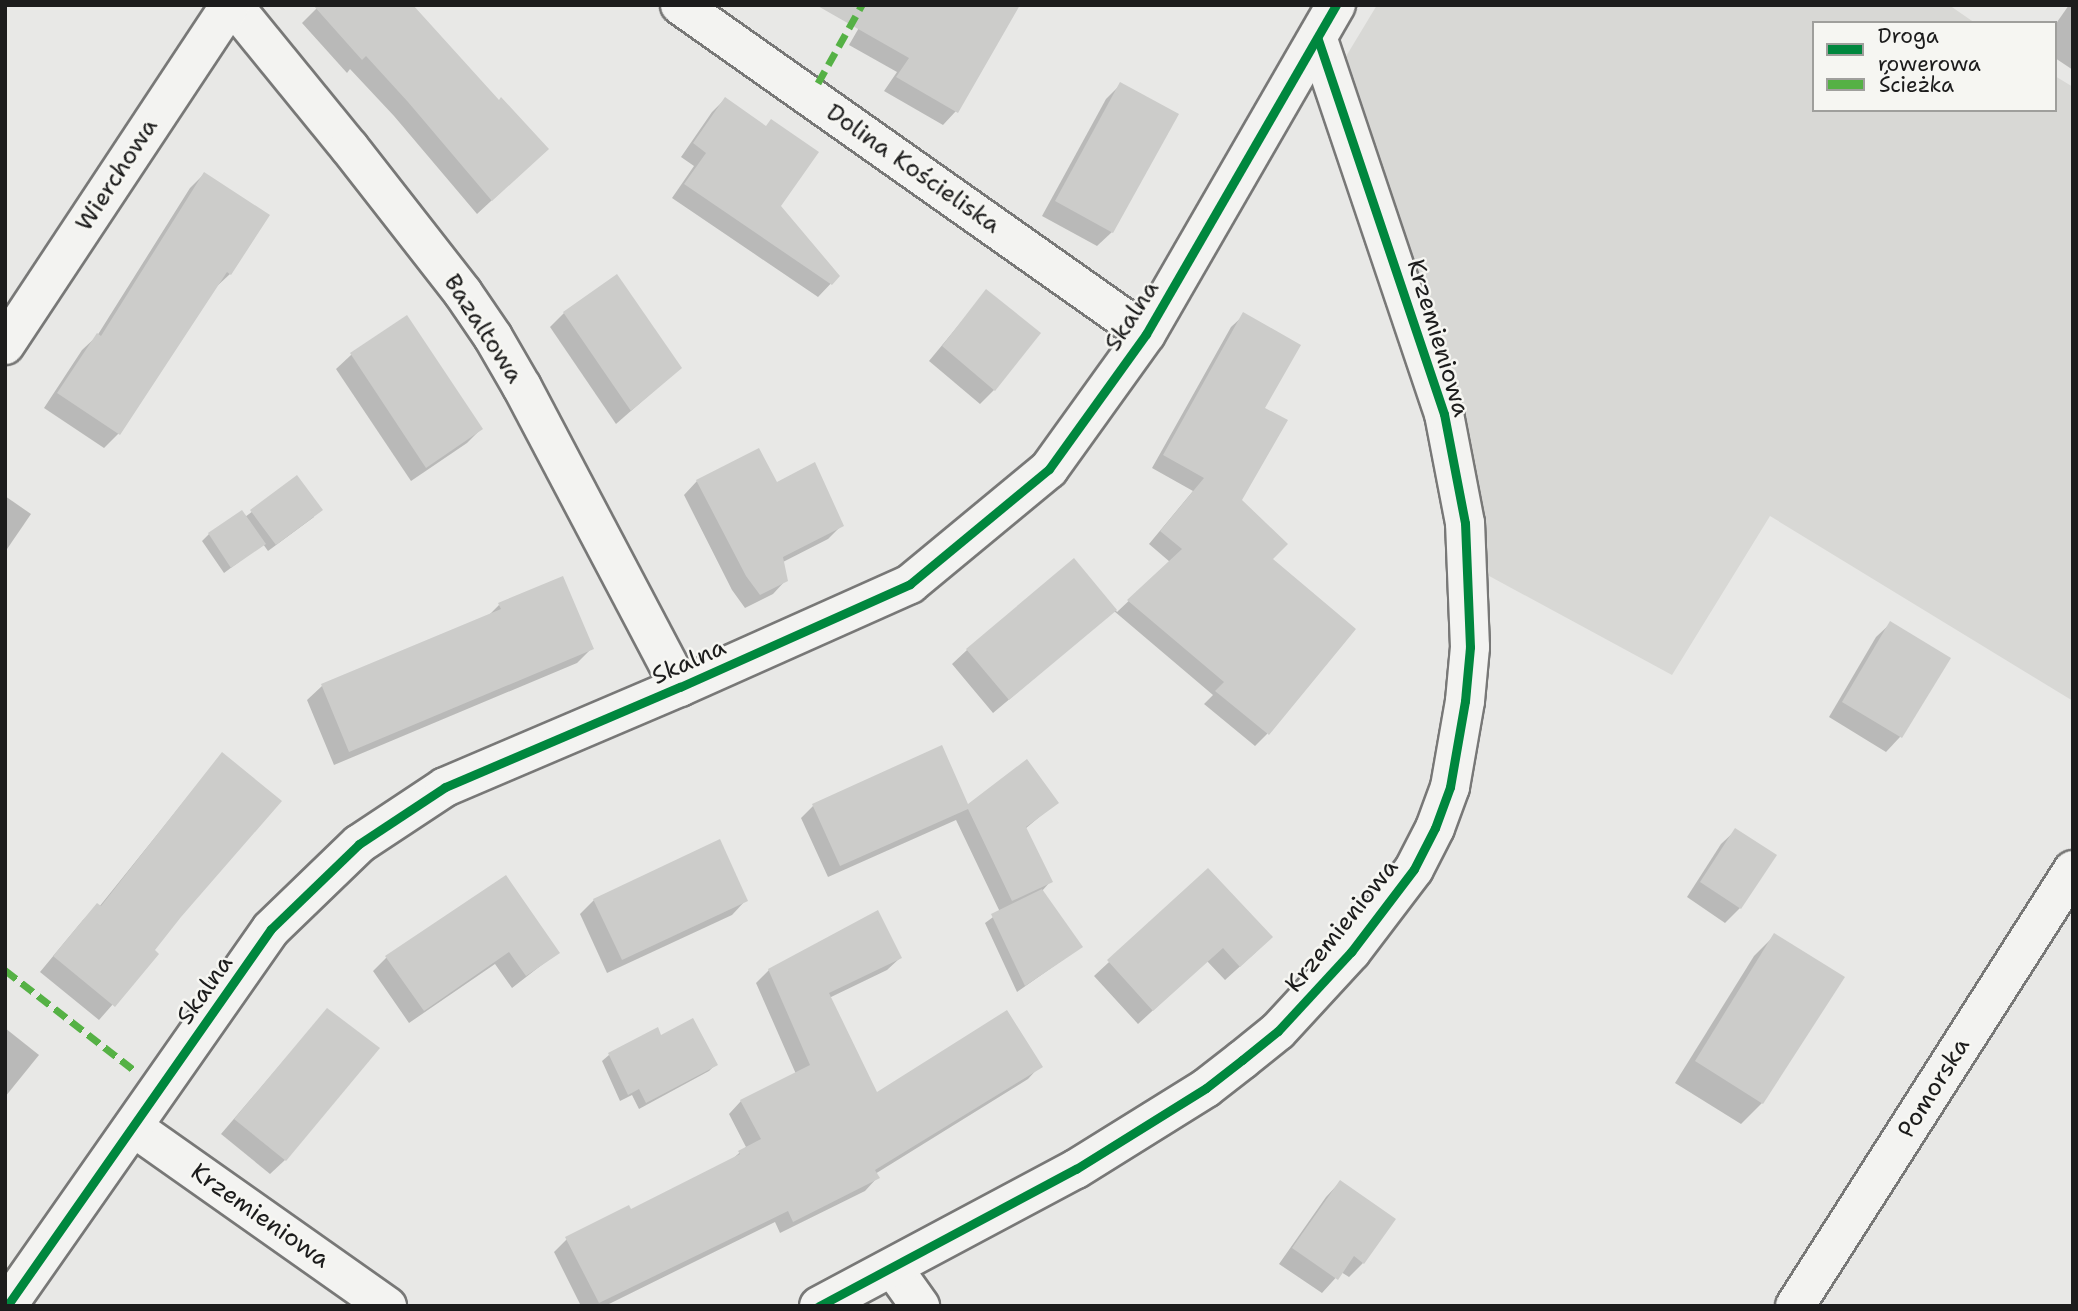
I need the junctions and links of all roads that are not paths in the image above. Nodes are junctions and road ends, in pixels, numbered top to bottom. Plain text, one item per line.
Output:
1 (231, 5) edge
2 (680, 5) edge
3 (1336, 5) edge
4 (1318, 38) junction
5 (1146, 334) junction
6 (5, 345) edge
7 (680, 687) junction
8 (2073, 870) edge
9 (133, 1127) junction
10 (893, 1268) junction
11 (7, 1306) edge
12 (387, 1306) edge
13 (819, 1306) edge
14 (920, 1306) edge
15 (1795, 1306) edge

1 - 6 street, Wierchowa
1 - 7 street, Bazaltowa
2 - 5 street, Dolina Kościeliska
3 - 4 street, Skalna
4 - 5 street, Skalna
4 - 10 street, Krzemieniowa
5 - 7 street, Skalna
7 - 9 street, Skalna
8 - 15 street, Pomorska
9 - 11 street, Skalna
9 - 12 street, Krzemieniowa
10 - 13 street, Krzemieniowa
10 - 14 street

